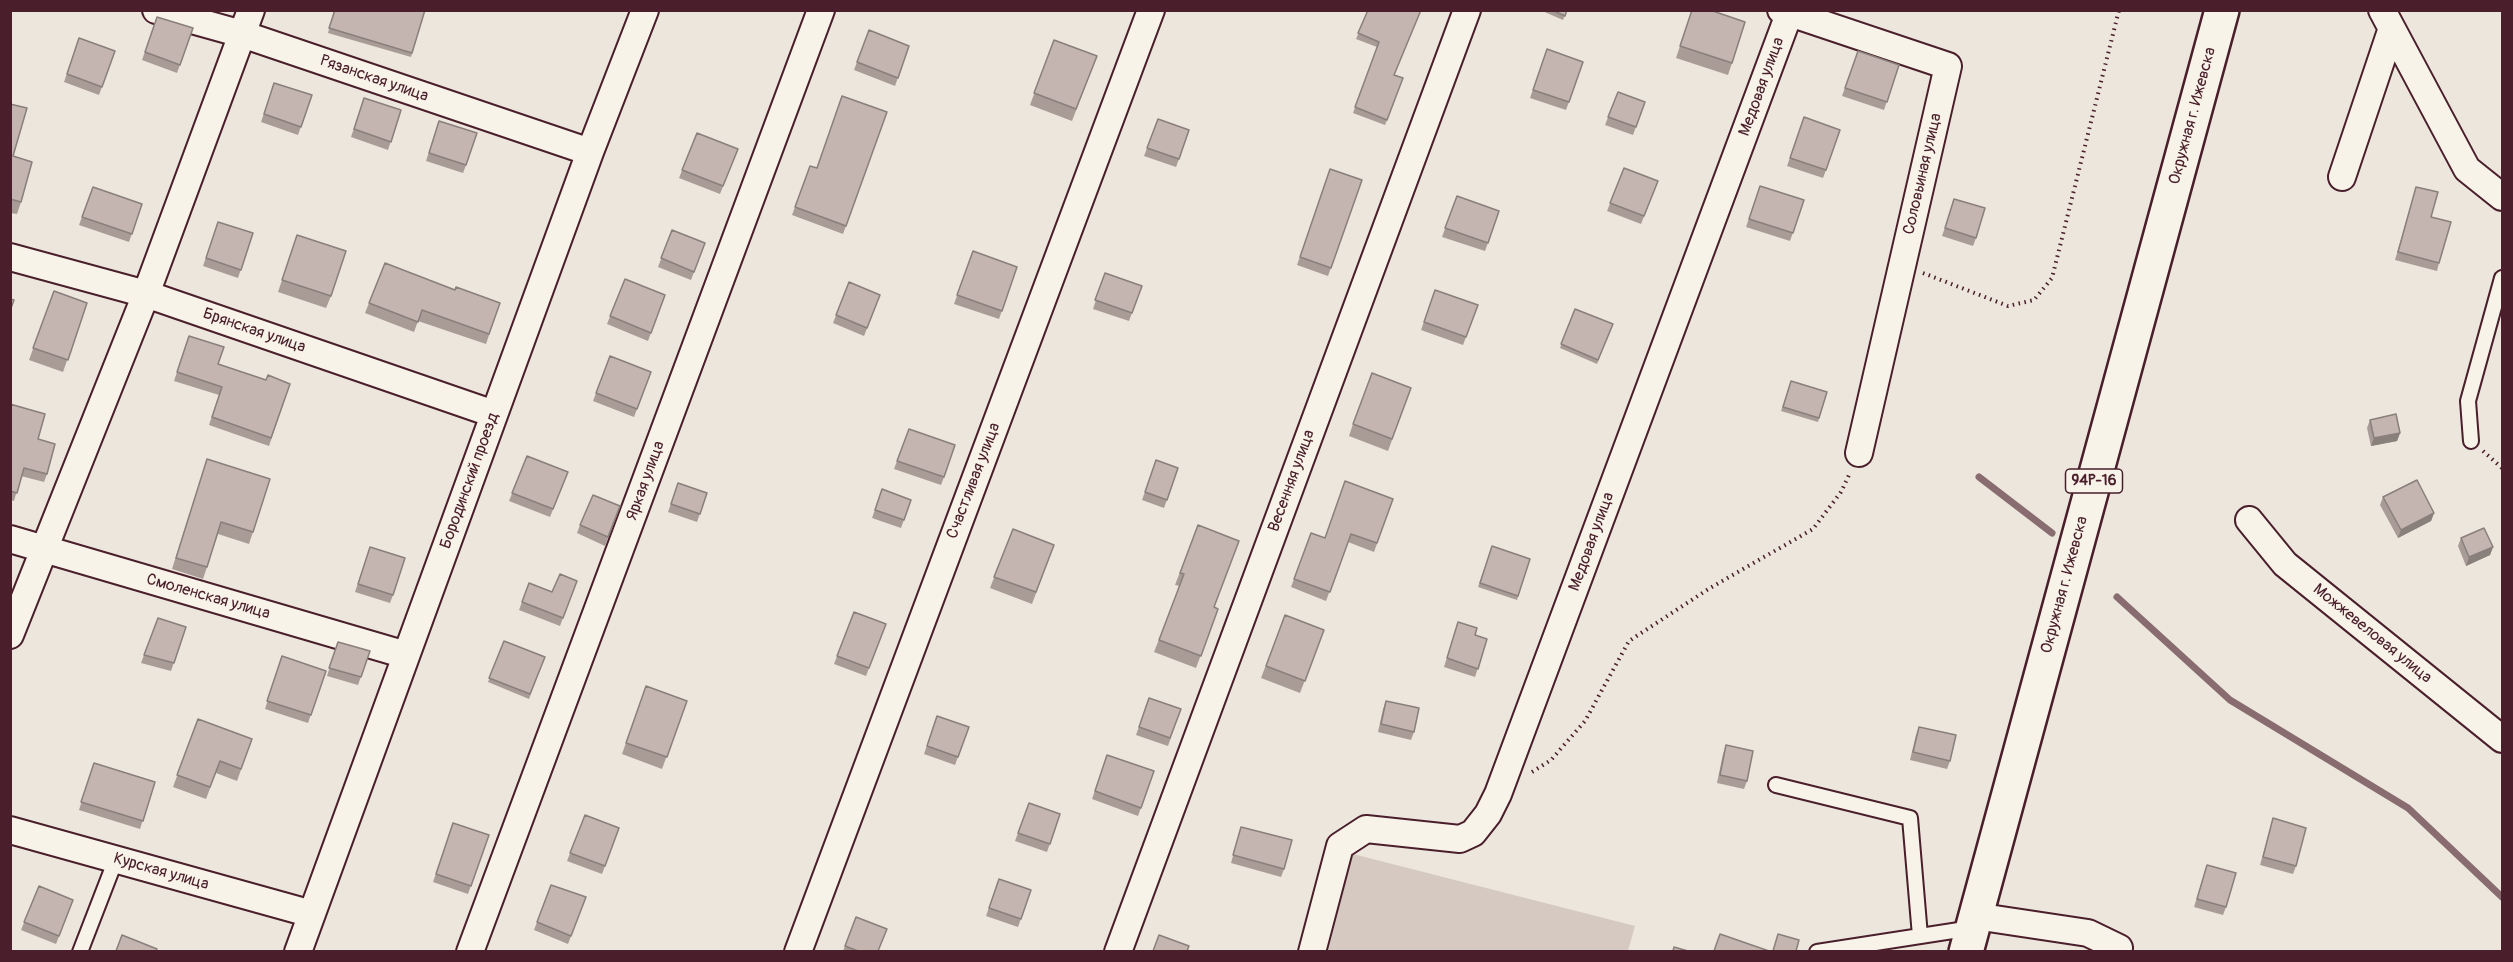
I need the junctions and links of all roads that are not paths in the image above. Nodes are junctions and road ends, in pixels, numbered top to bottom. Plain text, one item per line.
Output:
1 (156, 10) edge
2 (645, 10) edge
3 (822, 10) edge
4 (1150, 10) edge
5 (1467, 10) edge
6 (2222, 10) edge
7 (1785, 12) edge
8 (2387, 21) edge
9 (247, 22) edge
10 (590, 152) junction
11 (2342, 177) dead end
12 (2502, 197) edge
13 (10, 257) edge
14 (2502, 278) edge
15 (146, 294) junction
16 (494, 414) junction
17 (2471, 441) road end
18 (1858, 453) road end
19 (2249, 520) dead end
20 (10, 539) edge
21 (46, 549) junction
22 (10, 636) edge
23 (406, 655) junction
24 (2502, 739) edge
25 (1776, 786) dead end
26 (10, 830) edge
27 (116, 859) junction
28 (312, 914) junction
29 (1971, 932) edge
30 (1920, 936) junction
31 (2122, 950) edge
32 (80, 951) edge
33 (298, 951) edge
34 (470, 951) edge
35 (798, 951) edge
36 (1118, 951) edge
37 (1312, 951) edge
38 (1817, 951) edge

1 - 9 street, Рязанская улица
2 - 10 street, Бородинский проезд
3 - 34 street, Яркая улица
4 - 35 street, Счастливая улица
5 - 36 street, Весенняя улица
6 - 29 main road, Окружная г. Ижевска / 94Р-16
7 - 18 street, Соловьиная улица
7 - 37 street, Медовая улица
8 - 11 street
8 - 12 street
9 - 10 street, Рязанская улица
9 - 15 street
10 - 16 street, Бородинский проезд
13 - 15 street, Брянская улица
14 - 17 lane
15 - 16 street, Брянская улица
15 - 21 street
16 - 23 street, Бородинский проезд
19 - 24 street, Можжевеловая улица
20 - 21 street, Смоленская улица
21 - 22 street
21 - 23 street, Смоленская улица
23 - 28 street, Бородинский проезд
25 - 30 lane
26 - 27 street, Курская улица
27 - 28 street, Курская улица
27 - 32 lane
28 - 33 street, Бородинский проезд
29 - 30 lane
29 - 31 street
30 - 38 lane

